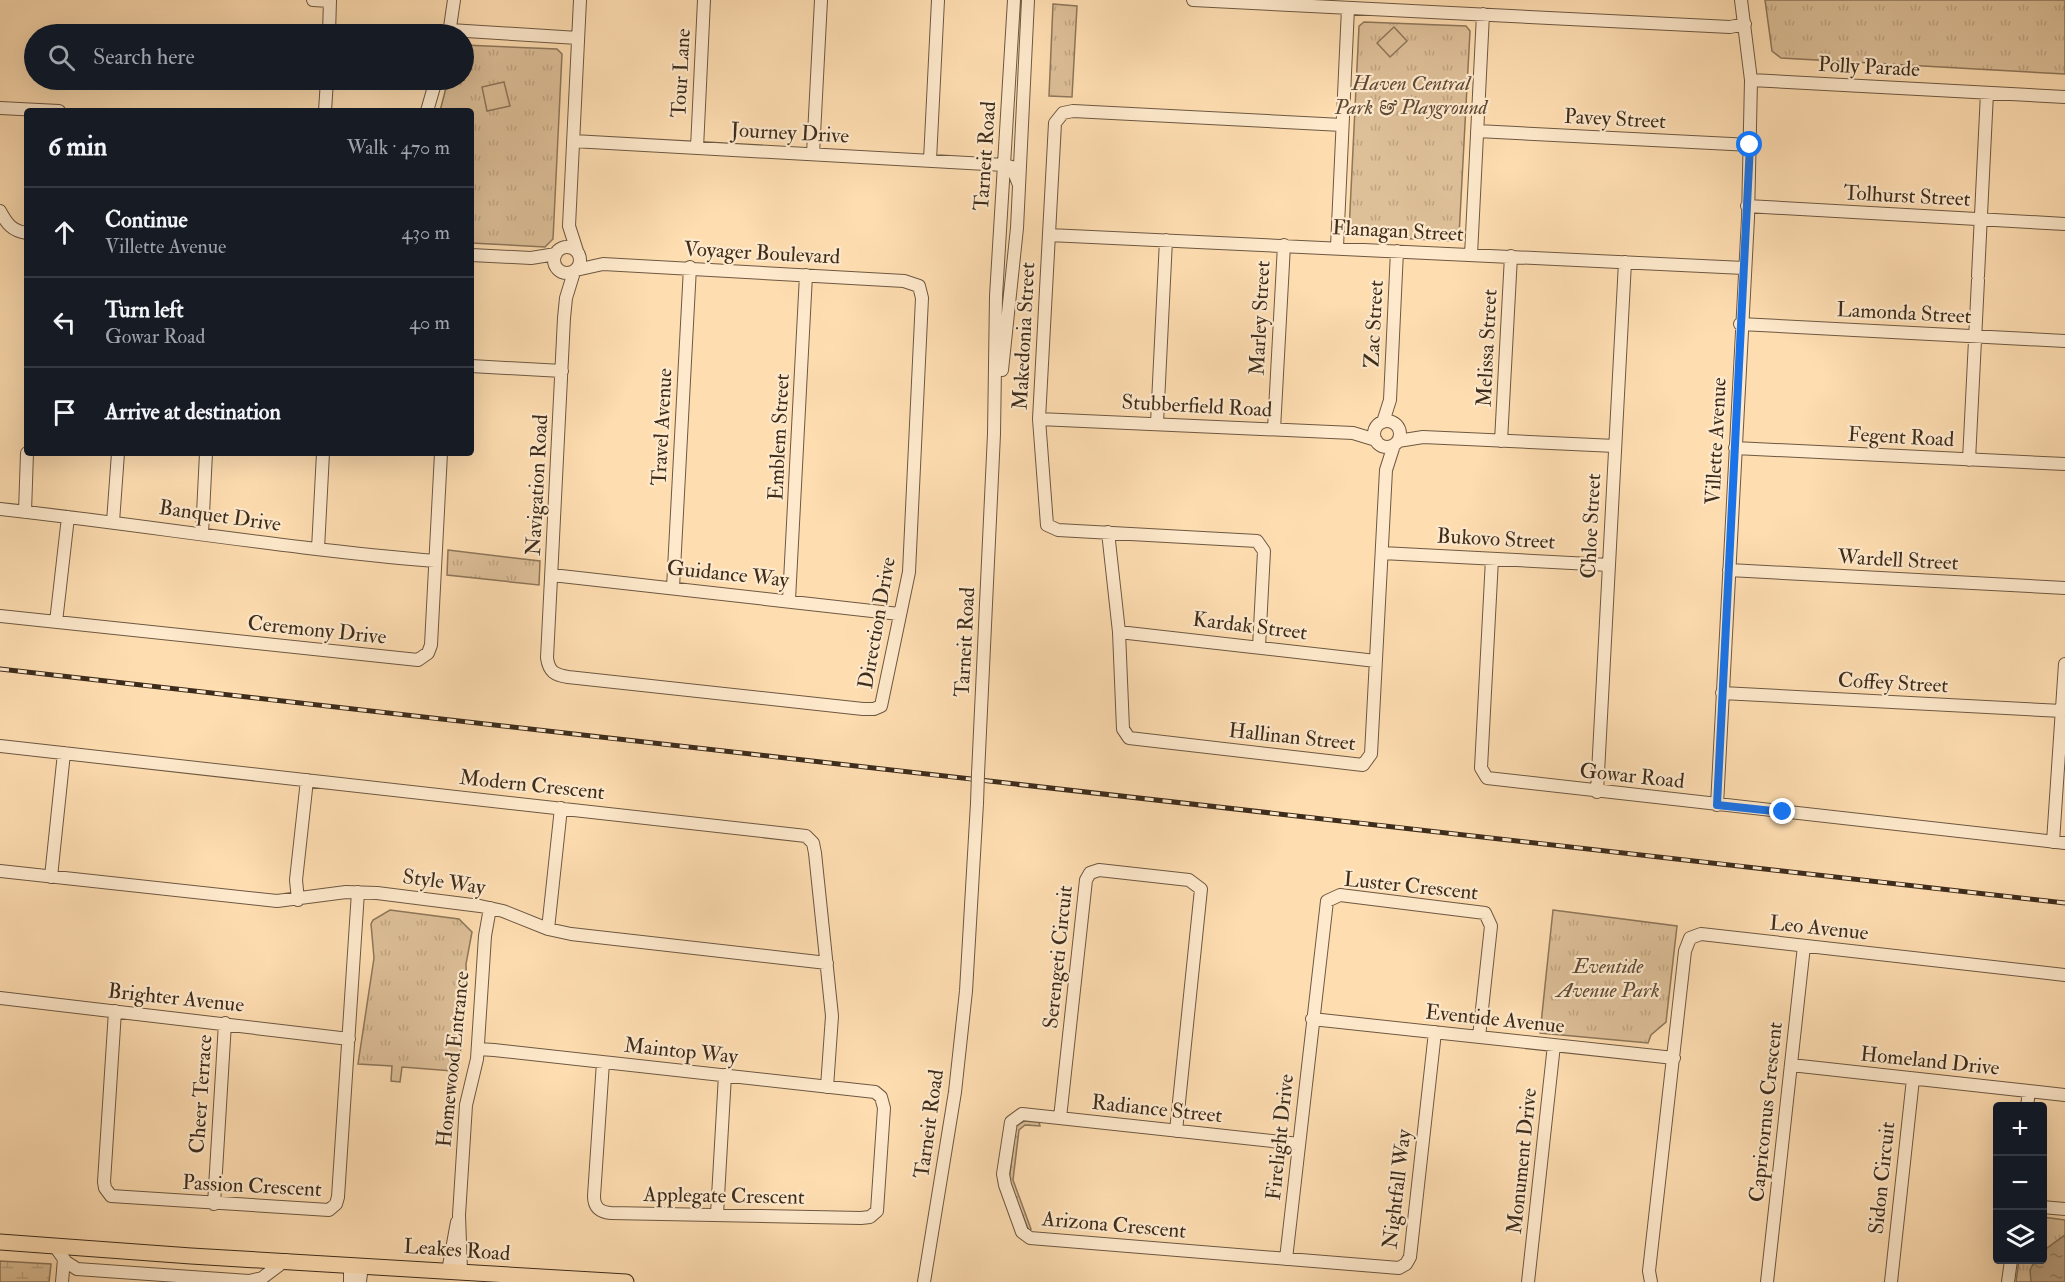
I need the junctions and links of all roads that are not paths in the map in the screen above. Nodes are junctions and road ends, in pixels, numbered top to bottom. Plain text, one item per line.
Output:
1 (313, 0) edge
2 (330, 0) edge
3 (454, 0) edge
4 (580, 0) edge
5 (704, 0) edge
6 (821, 0) edge
7 (938, 0) edge
8 (1014, 0) edge
9 (1028, 0) edge
10 (1193, 0) edge
11 (1741, 0) edge
12 (1418, 6) edge
13 (1348, 8) junction
14 (1483, 14) junction
15 (329, 24) edge
16 (450, 24) edge
17 (1745, 24) junction
18 (474, 33) edge
19 (578, 38) junction
20 (1026, 38) junction
21 (1752, 80) junction
22 (327, 90) edge
23 (433, 90) edge
24 (1987, 93) junction
25 (2065, 96) edge
26 (0, 108) edge
27 (326, 108) edge
28 (428, 108) edge
29 (24, 109) edge
30 (1342, 125) junction
31 (1477, 131) junction
32 (573, 141) junction
33 (1750, 145) junction
34 (697, 148) junction
35 (813, 154) junction
36 (930, 160) junction
37 (1004, 165) junction
38 (1019, 185) junction
39 (1748, 206) junction
40 (0, 212) edge
41 (1981, 219) junction
42 (2065, 224) edge
43 (569, 226) junction
44 (24, 233) edge
45 (1049, 235) junction
46 (1166, 240) junction
47 (1284, 245) junction
48 (1337, 247) junction
49 (1397, 251) junction
50 (557, 252) junction
51 (578, 252) junction
52 (474, 255) edge
53 (1471, 255) junction
54 (1510, 256) junction
55 (531, 258) junction
56 (1625, 262) junction
57 (603, 264) junction
58 (690, 267) junction
59 (1744, 268) junction
60 (558, 270) junction
61 (575, 271) junction
62 (806, 275) junction
63 (919, 286) joint
64 (566, 298) junction
65 (1740, 324) junction
66 (1975, 336) junction
67 (2065, 341) edge
68 (474, 366) edge
69 (562, 371) junction
70 (994, 418) junction
71 (1039, 419) junction
72 (1157, 423) junction
73 (1274, 429) junction
74 (1387, 434) junction
75 (1501, 441) junction
76 (1615, 446) junction
77 (1735, 448) junction
78 (27, 456) edge
79 (118, 456) edge
80 (206, 456) edge
81 (323, 456) edge
82 (441, 456) edge
83 (1969, 460) junction
84 (2065, 464) edge
85 (0, 509) edge
86 (24, 512) junction
87 (68, 517) junction
88 (113, 522) junction
89 (1108, 532) junction
90 (202, 534) junction
91 (318, 549) junction
92 (1382, 552) junction
93 (1492, 559) junction
94 (435, 561) junction
95 (1609, 564) junction
96 (1729, 570) junction
97 (552, 574) junction
98 (673, 588) junction
99 (2065, 588) edge
100 (789, 600) junction
101 (899, 614) junction
102 (0, 616) edge
103 (56, 622) junction
104 (1119, 632) junction
105 (1259, 647) junction
106 (1376, 661) junction
107 (2065, 664) edge
108 (552, 672) joint
109 (1722, 693) junction
110 (2062, 711) junction
111 (0, 746) edge
112 (64, 753) junction
113 (307, 780) junction
114 (1597, 792) junction
115 (1717, 805) junction
116 (561, 808) junction
117 (2059, 842) edge
118 (0, 871) edge
119 (51, 877) junction
120 (358, 892) junction
121 (298, 900) junction
122 (490, 908) junction
123 (548, 929) junction
124 (1804, 946) junction
125 (827, 963) junction
126 (2065, 975) edge
127 (0, 998) edge
128 (115, 1011) junction
129 (1312, 1019) junction
130 (225, 1023) junction
131 (1435, 1032) junction
132 (1479, 1037) junction
133 (349, 1038) junction
134 (1554, 1045) junction
135 (478, 1049) junction
136 (1674, 1058) junction
137 (603, 1062) junction
138 (1791, 1065) junction
139 (725, 1075) junction
140 (1913, 1079) junction
141 (827, 1087) junction
142 (2029, 1092) junction
143 (879, 1094) joint
144 (2065, 1095) edge
145 (2028, 1102) edge
146 (1060, 1118) junction
147 (1013, 1119) joint
148 (1176, 1131) junction
149 (1299, 1144) junction
150 (214, 1204) junction
151 (2047, 1207) edge
152 (2065, 1209) edge
153 (717, 1214) junction
154 (0, 1242) edge
155 (54, 1245) junction
156 (64, 1259) junction
157 (1286, 1259) junction
158 (286, 1260) junction
159 (2010, 1264) edge
160 (356, 1265) junction
161 (84, 1271) junction
162 (454, 1271) junction
163 (423, 1275) edge
164 (64, 1282) edge
165 (350, 1282) edge
166 (360, 1282) edge
167 (626, 1282) edge
168 (924, 1282) edge
169 (1528, 1282) edge
170 (1651, 1282) edge
171 (1767, 1282) edge
172 (1891, 1282) edge
173 (2008, 1282) edge

1 - 2 street
2 - 15 street
3 - 16 street
4 - 19 street
5 - 34 street, Tour Lane
6 - 35 street
7 - 36 street
8 - 37 street, Tarneit Road
9 - 20 street
10 - 13 street
11 - 17 street
12 - 13 street
12 - 14 street
13 - 30 street
14 - 17 street
14 - 31 street
17 - 21 street
18 - 19 street
19 - 32 street
20 - 37 street
20 - 38 street
21 - 24 street, Polly Parade
21 - 33 street, Villette Avenue
22 - 27 street
23 - 28 street
24 - 25 street, Polly Parade
24 - 41 street
26 - 29 street
30 - 45 street, Makedonia Street
30 - 48 street
31 - 33 street, Pavey Street
31 - 53 street
32 - 34 street, Journey Drive
32 - 43 street
33 - 39 street, Villette Avenue
34 - 35 street, Journey Drive
35 - 36 street, Journey Drive
36 - 37 street, Journey Drive
37 - 38 street
37 - 70 street, Tarneit Road
38 - 70 street
39 - 41 street, Tolhurst Street
39 - 59 street, Villette Avenue
40 - 44 street
41 - 42 street, Tolhurst Street
41 - 66 street
43 - 50 street
43 - 51 street
45 - 46 street, Flanagan Street
45 - 71 street, Makedonia Street
46 - 47 street, Flanagan Street
46 - 72 street
47 - 48 street, Flanagan Street
47 - 73 street, Marley Street
48 - 49 street, Flanagan Street
49 - 53 street, Flanagan Street
49 - 74 street, Zac Street
50 - 51 street
50 - 55 street
50 - 60 street
51 - 57 street, Voyager Boulevard
51 - 61 street
52 - 55 street
53 - 54 street, Flanagan Street
54 - 56 street, Flanagan Street
54 - 75 street, Melissa Street
55 - 60 street
56 - 59 street, Flanagan Street
56 - 76 street, Chloe Street
57 - 58 street, Voyager Boulevard
57 - 61 street, Voyager Boulevard
58 - 62 street, Voyager Boulevard
58 - 98 street, Travel Avenue
59 - 65 street, Villette Avenue
60 - 61 street
60 - 64 street, Navigation Road
61 - 64 street, Navigation Road
62 - 63 street, Voyager Boulevard
62 - 100 street, Emblem Street
63 - 101 street, Direction Drive
64 - 69 street, Navigation Road
65 - 66 street, Lamonda Street
65 - 77 street, Villette Avenue
66 - 67 street, Lamonda Street
66 - 83 street
68 - 69 street
69 - 97 street, Navigation Road
70 - 168 street, Tarneit Road, bridge
71 - 72 street, Stubberfield Road
71 - 89 street, Makedonia Street
72 - 73 street, Stubberfield Road
73 - 74 street, Stubberfield Road
74 - 75 street
74 - 92 street, Hallinan Street
75 - 76 street
76 - 95 street, Chloe Street
77 - 83 street, Fegent Road
77 - 96 street, Villette Avenue
78 - 86 street
79 - 88 street
80 - 90 street
81 - 91 street
82 - 94 street, Ceremony Drive
83 - 84 street, Fegent Road
85 - 86 street, Banquet Drive
86 - 87 street, Banquet Drive
87 - 88 street, Banquet Drive
87 - 103 street
88 - 90 street, Banquet Drive
89 - 104 street, Hallinan Street
89 - 105 street, Makedonia Street
90 - 91 street, Banquet Drive
91 - 94 street, Banquet Drive
92 - 93 street, Bukovo Street
92 - 106 street, Hallinan Street
93 - 95 street, Bukovo Street
93 - 114 street, Gowar Road
94 - 103 street, Ceremony Drive
95 - 114 street, Chloe Street
96 - 99 street, Wardell Street
96 - 109 street, Villette Avenue
97 - 98 street, Guidance Way
97 - 108 street, Navigation Road
98 - 100 street, Guidance Way
100 - 101 street, Guidance Way
101 - 108 street, Direction Drive
102 - 103 street, Ceremony Drive
104 - 105 street, Kardak Street
104 - 106 street, Hallinan Street
105 - 106 street, Kardak Street
107 - 110 street
109 - 110 street, Coffey Street
109 - 115 street, Villette Avenue
110 - 117 street
111 - 112 street, Modern Crescent
112 - 113 street, Modern Crescent
112 - 119 street
113 - 116 street, Modern Crescent
113 - 121 street
114 - 115 street, Gowar Road
115 - 117 street, Gowar Road
116 - 123 street
116 - 125 street, Modern Crescent
118 - 119 street, Style Way
119 - 121 street, Style Way
120 - 121 street, Style Way
120 - 122 street, Style Way
120 - 133 street, Passion Crescent
122 - 123 street, Style Way
122 - 135 street, Homewood Entrance
123 - 125 street, Style Way
124 - 126 street, Leo Avenue
124 - 136 street, Leo Avenue
124 - 138 street, Capricornus Crescent
125 - 141 street, Modern Crescent
127 - 128 street, Brighter Avenue
128 - 130 street, Brighter Avenue
128 - 150 street, Passion Crescent
129 - 131 street, Eventide Avenue
129 - 132 street, Luster Crescent
129 - 149 street, Firelight Drive
130 - 133 street, Brighter Avenue
130 - 150 street, Cheer Terrace
131 - 132 street, Eventide Avenue
131 - 157 street, Nightfall Way
132 - 134 street, Eventide Avenue
133 - 150 street, Passion Crescent
134 - 136 street, Eventide Avenue
134 - 169 street, Monument Drive
135 - 137 street, Maintop Way
135 - 162 street, Homewood Entrance
136 - 170 street
137 - 139 street, Maintop Way
137 - 153 street, Applegate Crescent
138 - 140 street, Homeland Drive
138 - 171 street, Capricornus Crescent
139 - 141 street, Maintop Way
139 - 153 street
140 - 142 street, Homeland Drive
140 - 172 street, Sidon Circuit
141 - 143 street, Maintop Way
142 - 144 street, Homeland Drive
142 - 145 street
143 - 153 street, Applegate Crescent
146 - 147 street, Radiance Street
146 - 148 street, Radiance Street
146 - 148 street, Serengeti Circuit
147 - 157 street, Arizona Crescent
148 - 149 street, Radiance Street
149 - 157 street, Firelight Drive
151 - 152 street
154 - 155 main road, Leakes Road
155 - 156 street
155 - 158 main road, Leakes Road
156 - 161 street
156 - 164 street
158 - 160 main road, Leakes Road
158 - 161 street
159 - 173 street
160 - 163 main road, Leakes Road
160 - 165 street
160 - 166 street
161 - 164 street
162 - 163 main road, Leakes Road
162 - 167 main road, Leakes Road

